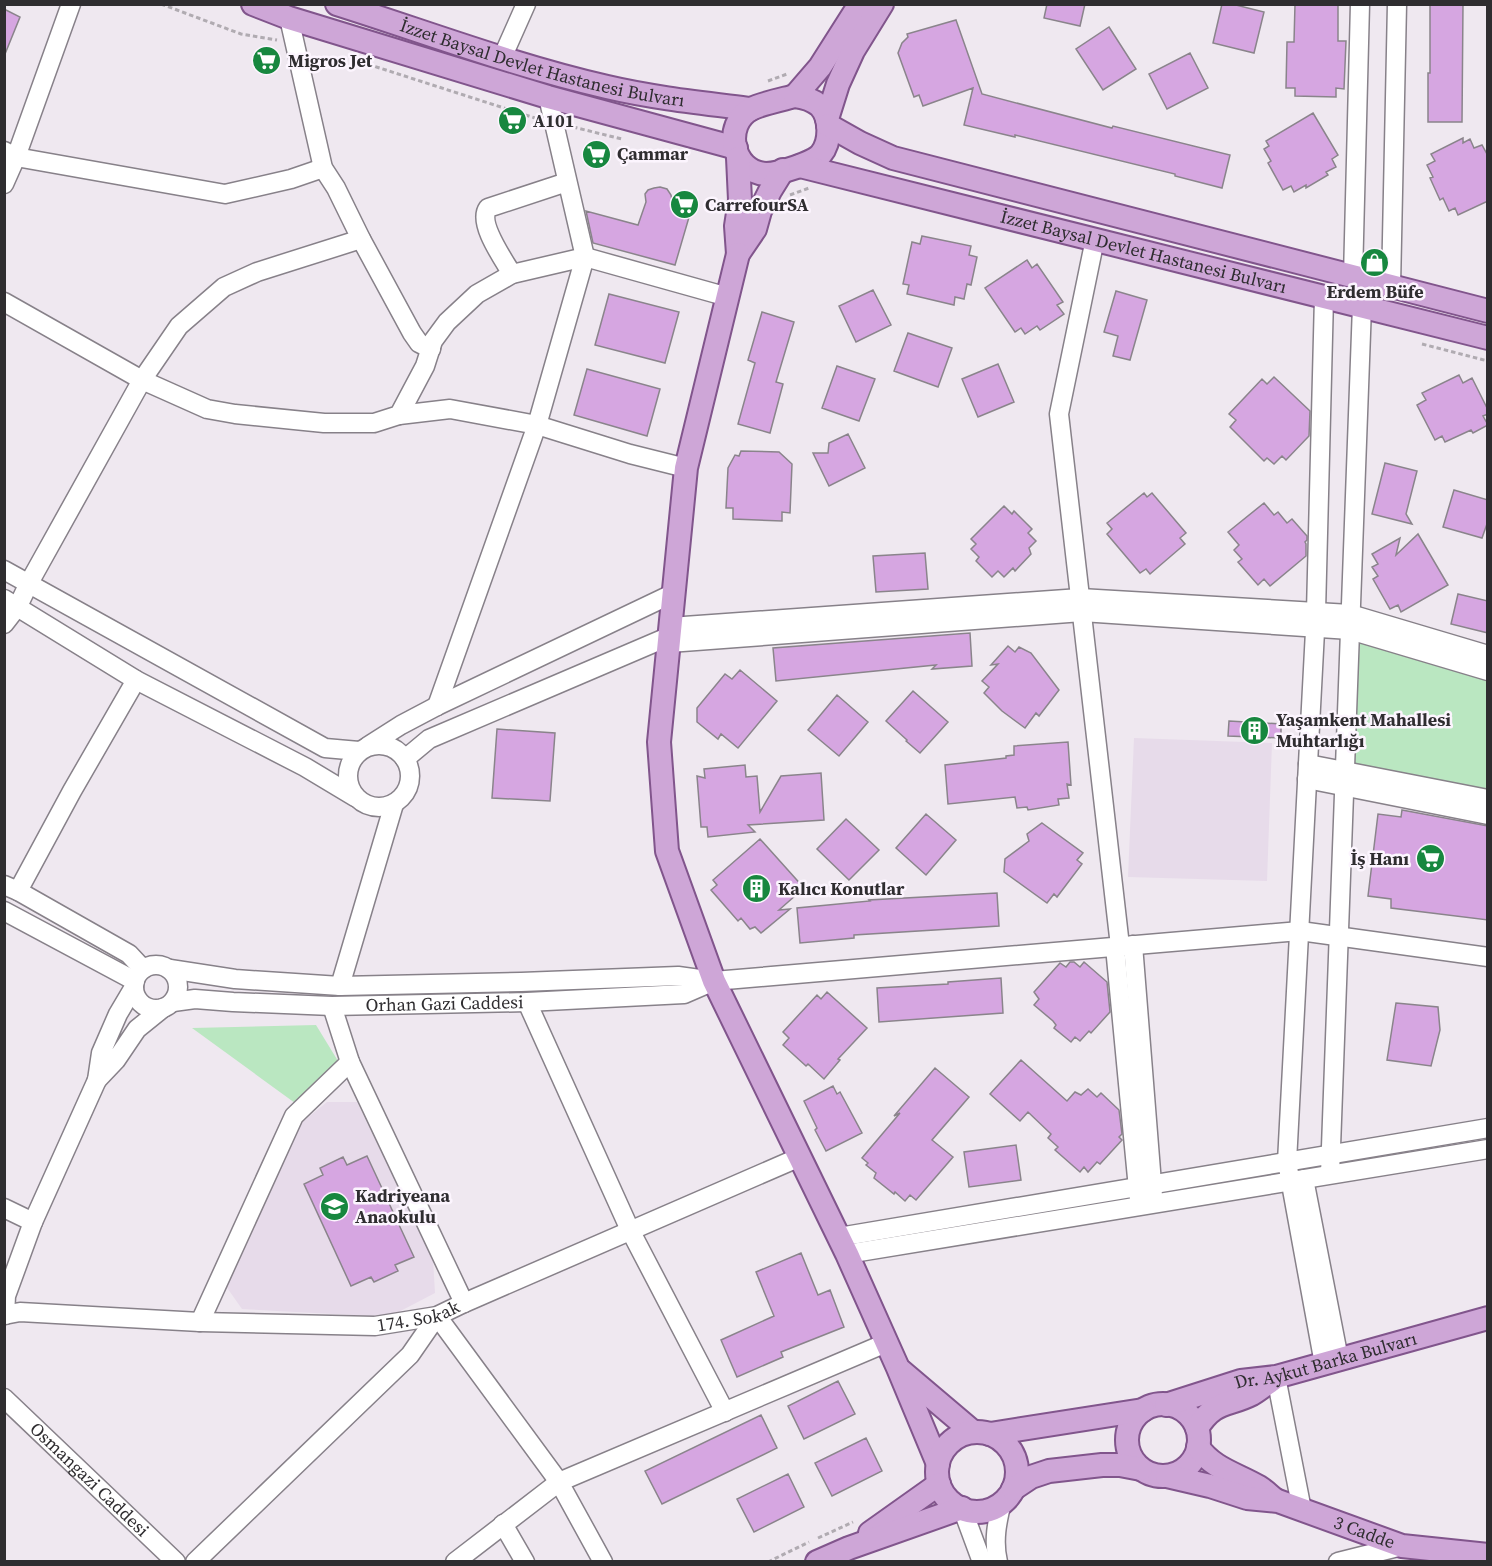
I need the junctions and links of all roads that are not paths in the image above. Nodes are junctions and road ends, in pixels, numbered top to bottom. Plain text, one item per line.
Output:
1 (71, 4) edge
2 (253, 4) edge
3 (526, 4) edge
4 (860, 4) edge
5 (882, 4) edge
6 (1360, 4) edge
7 (1397, 4) edge
8 (350, 6) edge
9 (289, 18) junction
10 (502, 58) junction
11 (795, 96) junction
12 (548, 98) junction
13 (751, 109) junction
14 (827, 122) junction
15 (737, 153) junction
16 (10, 154) edge
17 (323, 168) junction
18 (791, 168) junction
19 (567, 182) junction
20 (4, 184) edge
21 (361, 239) junction
22 (1095, 239) junction
23 (738, 254) junction
24 (585, 257) junction
25 (512, 274) junction
26 (1353, 277) junction
27 (1391, 286) junction
28 (728, 297) junction
29 (1324, 297) junction
30 (4, 302) edge
31 (1362, 306) junction
32 (1488, 311) edge
33 (1488, 338) edge
34 (430, 350) junction
35 (142, 380) junction
36 (399, 415) junction
37 (537, 424) junction
38 (687, 468) junction
39 (4, 570) edge
40 (29, 584) junction
41 (674, 593) junction
42 (11, 603) edge
43 (1081, 605) junction
44 (1316, 620) junction
45 (1350, 622) junction
46 (4, 624) edge
47 (670, 635) junction
48 (1488, 655) edge
49 (1488, 671) edge
50 (136, 680) junction
51 (437, 706) junction
52 (364, 749) junction
53 (405, 759) junction
54 (1308, 772) junction
55 (1344, 780) junction
56 (355, 797) junction
57 (1488, 799) edge
58 (394, 804) junction
59 (1488, 815) edge
60 (11, 888) edge
61 (4, 911) edge
62 (1299, 931) junction
63 (1339, 936) junction
64 (1123, 946) junction
65 (1488, 957) edge
66 (170, 969) junction
67 (137, 979) junction
68 (714, 981) junction
69 (340, 986) junction
70 (527, 1002) junction
71 (168, 1005) junction
72 (332, 1006) junction
73 (350, 1062) junction
74 (97, 1080) junction
75 (1488, 1128) edge
76 (1488, 1149) edge
77 (1331, 1154) junction
78 (800, 1157) junction
79 (1287, 1162) junction
80 (1330, 1174) junction
81 (1298, 1180) junction
82 (1145, 1185) junction
83 (1147, 1204) junction
84 (4, 1208) edge
85 (33, 1222) junction
86 (630, 1230) junction
87 (843, 1245) junction
88 (464, 1303) junction
89 (5, 1315) edge
90 (437, 1316) junction
91 (1488, 1318) edge
92 (200, 1322) junction
93 (886, 1343) junction
94 (1332, 1362) junction
95 (898, 1368) junction
96 (1276, 1377) junction
97 (4, 1398) edge
98 (1166, 1405) junction
99 (1143, 1410) junction
100 (725, 1412) junction
101 (981, 1433) junction
102 (1197, 1438) junction
103 (1141, 1469) junction
104 (939, 1474) junction
105 (1167, 1476) junction
106 (559, 1482) junction
107 (1007, 1496) junction
108 (1278, 1501) junction
109 (962, 1508) junction
110 (1302, 1510) junction
111 (503, 1524) junction
112 (1402, 1546) junction
113 (849, 1548) junction
114 (1488, 1555) edge
115 (176, 1562) edge
116 (195, 1562) edge
117 (455, 1562) edge
118 (525, 1562) edge
119 (603, 1562) edge
120 (817, 1562) edge
121 (982, 1562) edge
122 (998, 1562) edge
123 (1338, 1562) edge

1 - 16 street
2 - 9 main road, İzzet Baysal Devlet Hastanesi Bulvarı
3 - 10 street
4 - 11 main road
5 - 14 main road
6 - 26 street
7 - 27 street
8 - 10 main road, İzzet Baysal Devlet Hastanesi Bulvarı
9 - 12 main road, İzzet Baysal Devlet Hastanesi Bulvarı
9 - 17 street
10 - 13 main road, İzzet Baysal Devlet Hastanesi Bulvarı
11 - 13 main road, İzzet Baysal Devlet Hastanesi Bulvarı
11 - 14 main road, İzzet Baysal Devlet Hastanesi Bulvarı
12 - 15 main road, İzzet Baysal Devlet Hastanesi Bulvarı
12 - 19 street
13 - 15 main road
14 - 18 main road
14 - 26 main road, İzzet Baysal Devlet Hastanesi Bulvarı
15 - 18 main road, İzzet Baysal Devlet Hastanesi Bulvarı
15 - 23 main road
16 - 17 street
16 - 20 street
17 - 21 street
18 - 22 main road, İzzet Baysal Devlet Hastanesi Bulvarı
18 - 23 main road
19 - 24 street
19 - 25 street
21 - 34 street
21 - 35 street
22 - 29 main road, İzzet Baysal Devlet Hastanesi Bulvarı
22 - 43 street
23 - 28 main road
24 - 25 street
24 - 28 street
24 - 37 street
25 - 34 street
26 - 27 main road, İzzet Baysal Devlet Hastanesi Bulvarı
27 - 32 main road, İzzet Baysal Devlet Hastanesi Bulvarı
28 - 38 main road
29 - 31 main road, İzzet Baysal Devlet Hastanesi Bulvarı
29 - 44 street
30 - 35 street
31 - 33 main road, İzzet Baysal Devlet Hastanesi Bulvarı
31 - 45 street
34 - 36 street
35 - 36 street
35 - 40 street
36 - 37 street
37 - 38 street
37 - 51 street
38 - 41 main road
39 - 40 street
40 - 42 street
40 - 52 street
41 - 47 main road
41 - 51 street
42 - 46 street
42 - 50 street
43 - 44 street
43 - 47 street
43 - 64 street
44 - 45 street
44 - 54 street
45 - 48 street
45 - 49 street
45 - 55 street
47 - 53 street
47 - 68 main road
50 - 56 street
50 - 60 street
51 - 52 street
52 - 53 street
52 - 56 street
53 - 58 street
54 - 55 street
54 - 62 street
55 - 57 street
55 - 59 street
55 - 63 street
56 - 58 street
58 - 69 street
60 - 67 street
61 - 67 street
62 - 63 street
62 - 64 street
62 - 79 street
63 - 65 street
63 - 77 street
64 - 68 street
64 - 82 street
66 - 67 street
66 - 69 street
66 - 71 street
67 - 71 street
67 - 74 street
68 - 69 street
68 - 70 street, Orhan Gazi Caddesi
68 - 78 main road
70 - 72 street, Orhan Gazi Caddesi
70 - 86 street
71 - 72 street, Orhan Gazi Caddesi
71 - 74 street
72 - 73 street
73 - 88 street
73 - 92 street
74 - 85 street
75 - 77 street
76 - 80 street
77 - 79 street
77 - 80 street
78 - 86 street, 174. Sokak
78 - 87 main road
79 - 81 street
79 - 82 street
80 - 81 street
81 - 83 street
81 - 94 street
82 - 83 street
82 - 87 street
83 - 87 street
84 - 85 street
85 - 89 street
86 - 88 street, 174. Sokak
86 - 100 street
87 - 93 main road
88 - 90 street, 174. Sokak
89 - 92 street, 174. Sokak
90 - 92 street, 174. Sokak
90 - 106 street
90 - 116 street
91 - 94 main road, Dr. Aykut Barka Bulvarı
93 - 95 main road
93 - 100 street
94 - 96 main road, Dr. Aykut Barka Bulvarı
95 - 101 main road
95 - 104 main road
96 - 98 main road, Dr. Aykut Barka Bulvarı
96 - 102 main road
96 - 110 street
97 - 115 street, Osmangazi Caddesi
98 - 99 main road
98 - 102 main road
99 - 101 main road
99 - 103 main road
100 - 106 street
101 - 104 main road
101 - 107 main road
102 - 105 main road
102 - 108 main road
103 - 105 main road
103 - 107 main road
104 - 109 main road
104 - 113 main road
105 - 108 main road
106 - 111 street
106 - 119 street
107 - 109 main road
107 - 122 street
108 - 110 main road, 3 Cadde
109 - 113 main road
109 - 121 street
110 - 112 main road, 3 Cadde
111 - 117 street
111 - 118 street
112 - 114 main road, 3 Cadde
112 - 123 street
113 - 120 main road

